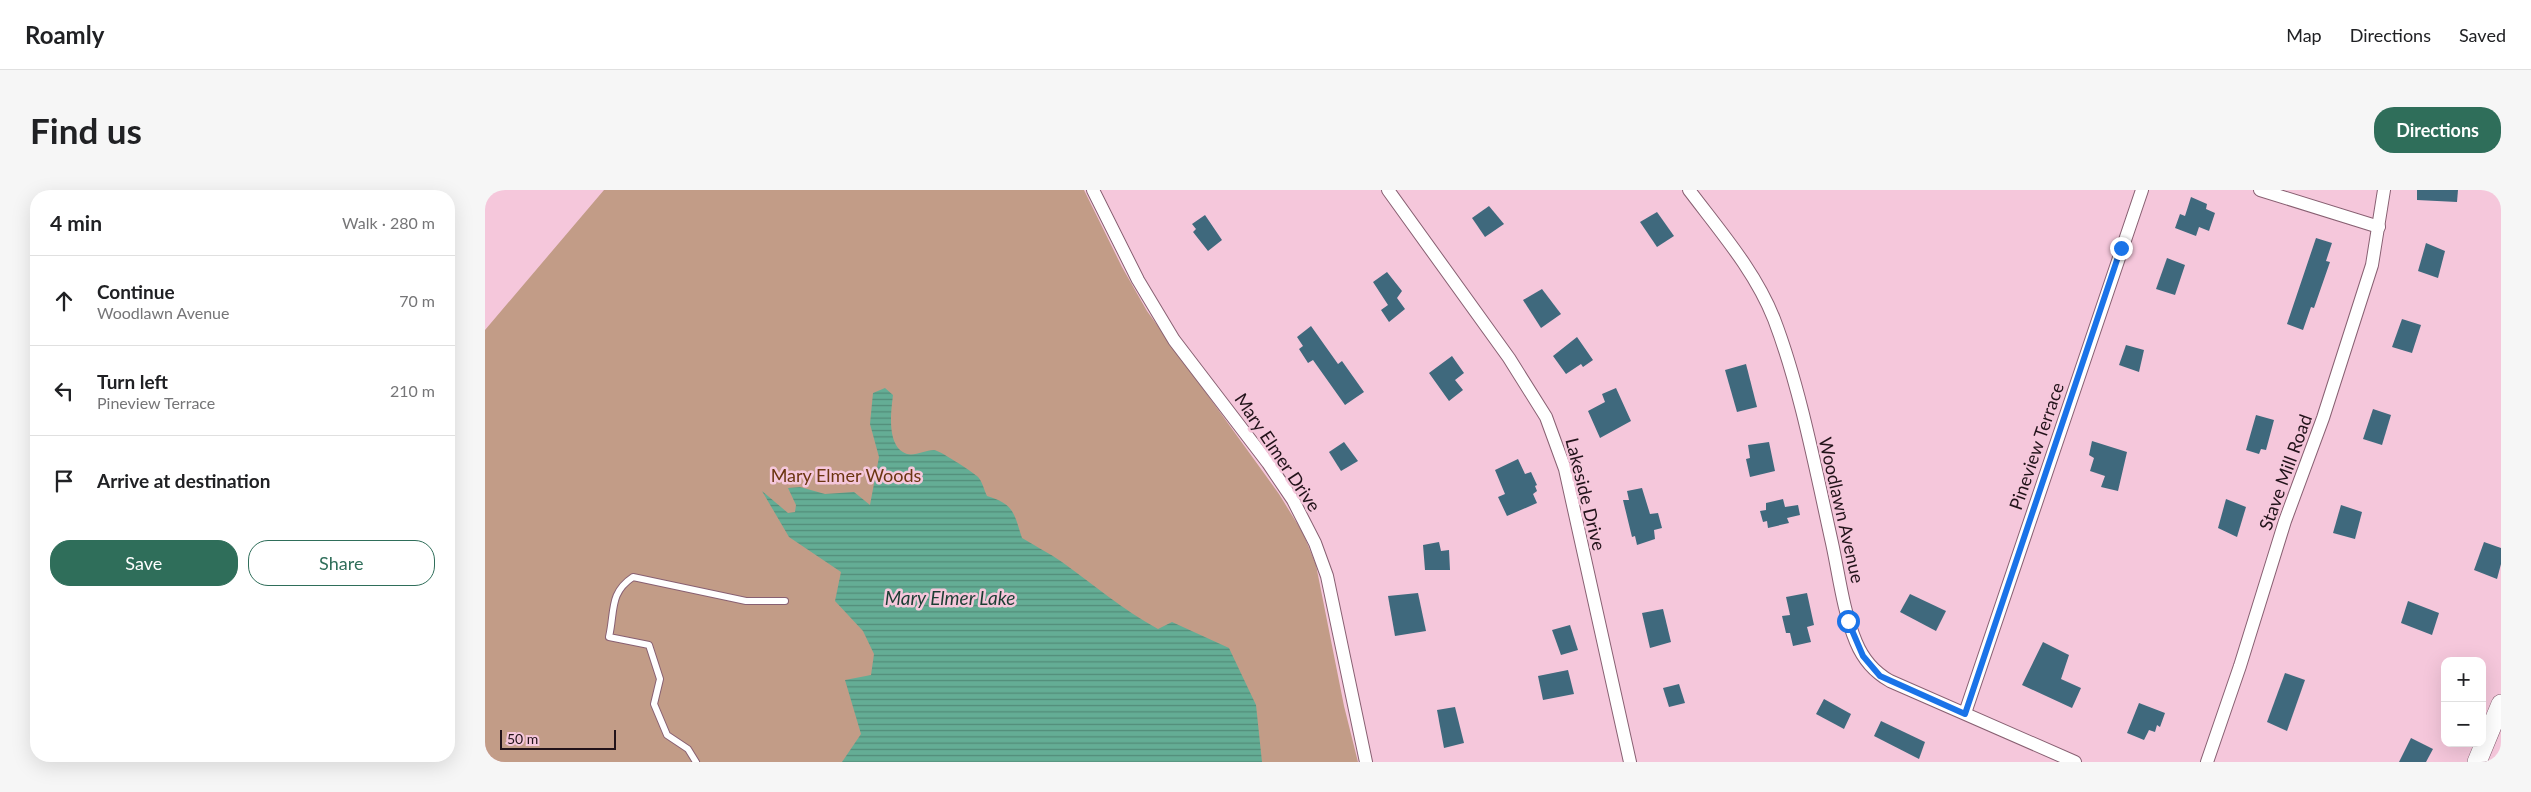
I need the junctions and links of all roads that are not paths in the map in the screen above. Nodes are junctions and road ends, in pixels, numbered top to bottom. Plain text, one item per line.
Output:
1 (1093, 190) edge
2 (1388, 190) edge
3 (1689, 190) edge
4 (2142, 190) edge
5 (2260, 190) edge
6 (2384, 190) edge
7 (2379, 227) junction
8 (785, 601) dead end
9 (2501, 704) edge
10 (1965, 714) junction
11 (696, 762) edge
12 (1366, 762) edge
13 (1630, 762) edge
14 (2075, 762) edge
15 (2207, 762) edge
16 (2477, 762) edge

1 - 12 street, Mary Elmer Drive
2 - 13 street, Lakeside Drive
3 - 10 street, Woodlawn Avenue
4 - 10 street, Pineview Terrace
5 - 7 street
6 - 7 street, Stave Mill Road
7 - 15 street, Stave Mill Road
8 - 11 lane
9 - 16 main road
10 - 14 street, Woodlawn Avenue

